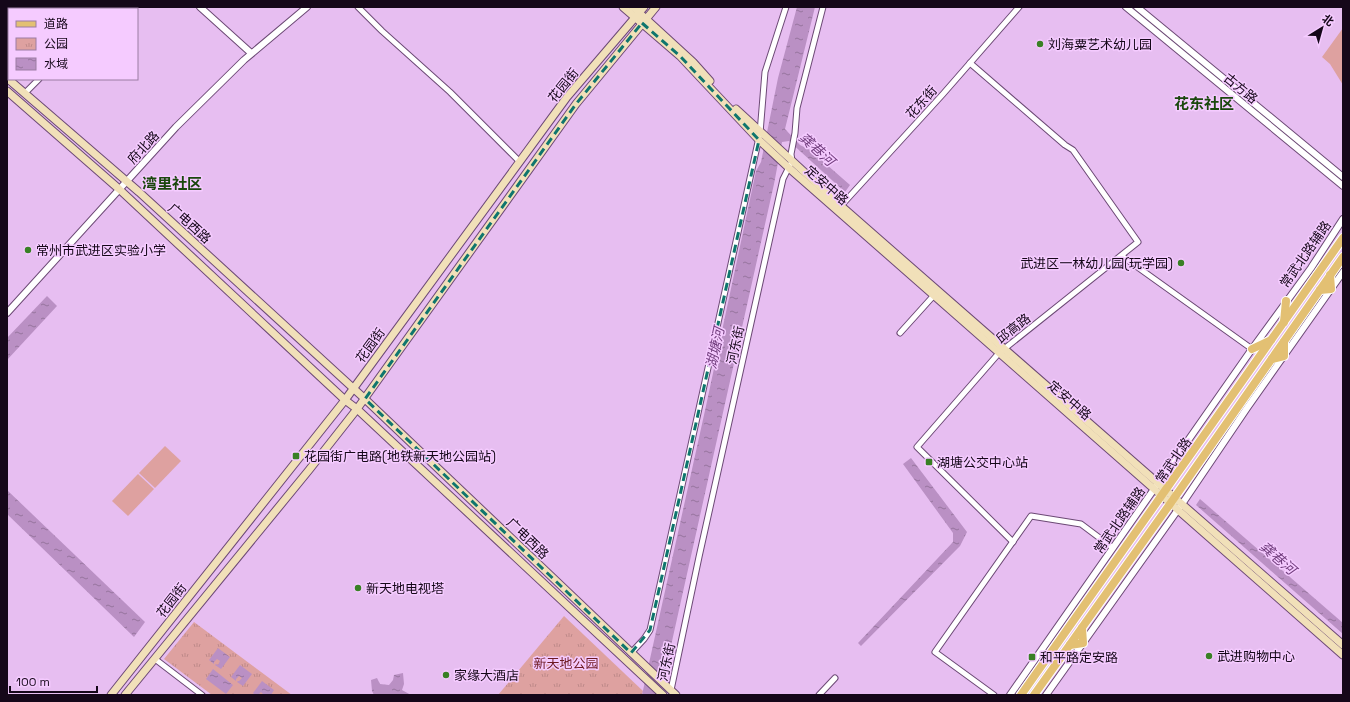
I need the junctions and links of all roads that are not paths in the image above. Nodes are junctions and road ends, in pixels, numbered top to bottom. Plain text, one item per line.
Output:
1 (200, 7) edge
2 (307, 7) edge
3 (358, 7) edge
4 (623, 7) edge
5 (633, 7) edge
6 (656, 7) edge
7 (786, 7) edge
8 (823, 7) edge
9 (1019, 7) edge
10 (1126, 7) edge
11 (1137, 7) edge
12 (639, 12) edge
13 (644, 21) junction
14 (251, 53) junction
15 (970, 63) junction
16 (9, 80) edge
17 (38, 80) edge
18 (7, 91) edge
19 (25, 93) junction
20 (762, 138) junction
21 (787, 158) junction
22 (520, 162) junction
23 (789, 168) junction
24 (1343, 177) edge
25 (126, 182) junction
26 (1343, 186) edge
27 (119, 189) junction
28 (839, 208) junction
29 (1343, 219) edge
30 (1343, 238) edge
31 (1122, 256) junction
32 (1343, 257) edge
33 (1343, 272) edge
34 (1330, 275) junction
35 (1331, 289) junction
36 (1320, 290) junction
37 (936, 293) junction
38 (1286, 301) junction
39 (7, 313) edge
40 (1284, 322) junction
41 (900, 333) dead end
42 (1272, 340) junction
43 (1284, 342) junction
44 (1252, 349) junction
45 (1001, 351) junction
46 (1284, 356) junction
47 (1272, 359) junction
48 (353, 388) junction
49 (365, 399) junction
50 (345, 400) junction
51 (357, 409) junction
52 (1156, 487) junction
53 (1164, 494) junction
54 (1172, 501) junction
55 (1179, 507) junction
56 (1013, 542) junction
57 (1113, 548) junction
58 (1082, 628) junction
59 (1083, 643) junction
60 (1070, 645) junction
61 (1343, 645) edge
62 (631, 653) junction
63 (1343, 654) edge
64 (155, 659) junction
65 (835, 678) dead end
66 (674, 693) edge
67 (111, 695) edge
68 (125, 695) edge
69 (202, 695) edge
70 (663, 695) edge
71 (819, 695) edge
72 (994, 695) edge
73 (1010, 695) edge
74 (1021, 695) edge
75 (1034, 695) edge
76 (1046, 695) edge

1 - 14 street
2 - 14 street, 府北路
3 - 22 street
4 - 12 main road
5 - 12 main road
6 - 13 main road, 花园街
7 - 20 street
8 - 21 street
9 - 15 street, 花东街
10 - 26 street, 古方路
11 - 24 street, 古方路
12 - 13 main road
12 - 22 main road, 花园街
13 - 20 main road
13 - 49 main road, 花园街
14 - 25 street, 府北路
15 - 28 street, 花东街
15 - 31 street, 邱高路
16 - 19 main road, 广电西路
17 - 19 street
18 - 27 main road, 广电西路
19 - 25 main road, 广电西路
20 - 21 main road
20 - 62 street
21 - 23 main road, 定安中路
21 - 28 main road, 定安中路
22 - 48 main road, 花园街
23 - 28 main road, 定安中路
23 - 66 street, 河东街
25 - 27 street, 府北路
25 - 48 main road, 广电西路
27 - 39 street, 府北路
27 - 50 main road, 广电西路
28 - 37 main road, 定安中路
29 - 38 street, 常武北路辅路
30 - 40 main road, 常武北路
31 - 44 street
31 - 45 street, 邱高路
32 - 34 main road, 常武北路
33 - 35 street
34 - 35 main road
34 - 36 main road, 常武北路
35 - 36 main road
35 - 46 street
36 - 43 main road, 常武北路
37 - 41 street
37 - 45 main road, 定安中路
38 - 40 main road
38 - 44 street, 常武北路辅路
40 - 42 main road, 常武北路
42 - 44 main road
42 - 53 main road, 常武北路
43 - 46 main road
43 - 47 main road, 常武北路
44 - 52 street, 常武北路辅路
45 - 52 main road, 定安中路
45 - 56 street, 邱高路
46 - 47 main road
46 - 55 street
47 - 54 main road, 常武北路
48 - 49 main road, 广电西路
48 - 50 main road, 花园街
49 - 51 main road, 花园街
49 - 62 main road, 广电西路
50 - 51 main road, 广电西路
50 - 67 main road, 花园街
51 - 64 main road, 花园街
51 - 70 main road, 广电西路
52 - 53 main road, 定安中路
52 - 57 street, 常武北路辅路
53 - 54 main road, 定安中路
53 - 74 main road, 常武北路
54 - 55 main road, 定安中路
54 - 58 main road, 常武北路
55 - 59 street
55 - 61 main road, 定安中路
55 - 63 main road, 定安中路
56 - 57 street
56 - 72 street
57 - 73 street, 常武北路辅路
58 - 59 main road
58 - 60 main road, 常武北路
59 - 60 main road
59 - 76 street
60 - 75 main road, 常武北路
62 - 66 main road, 广电西路
64 - 68 main road, 花园街
64 - 69 street
65 - 71 street

